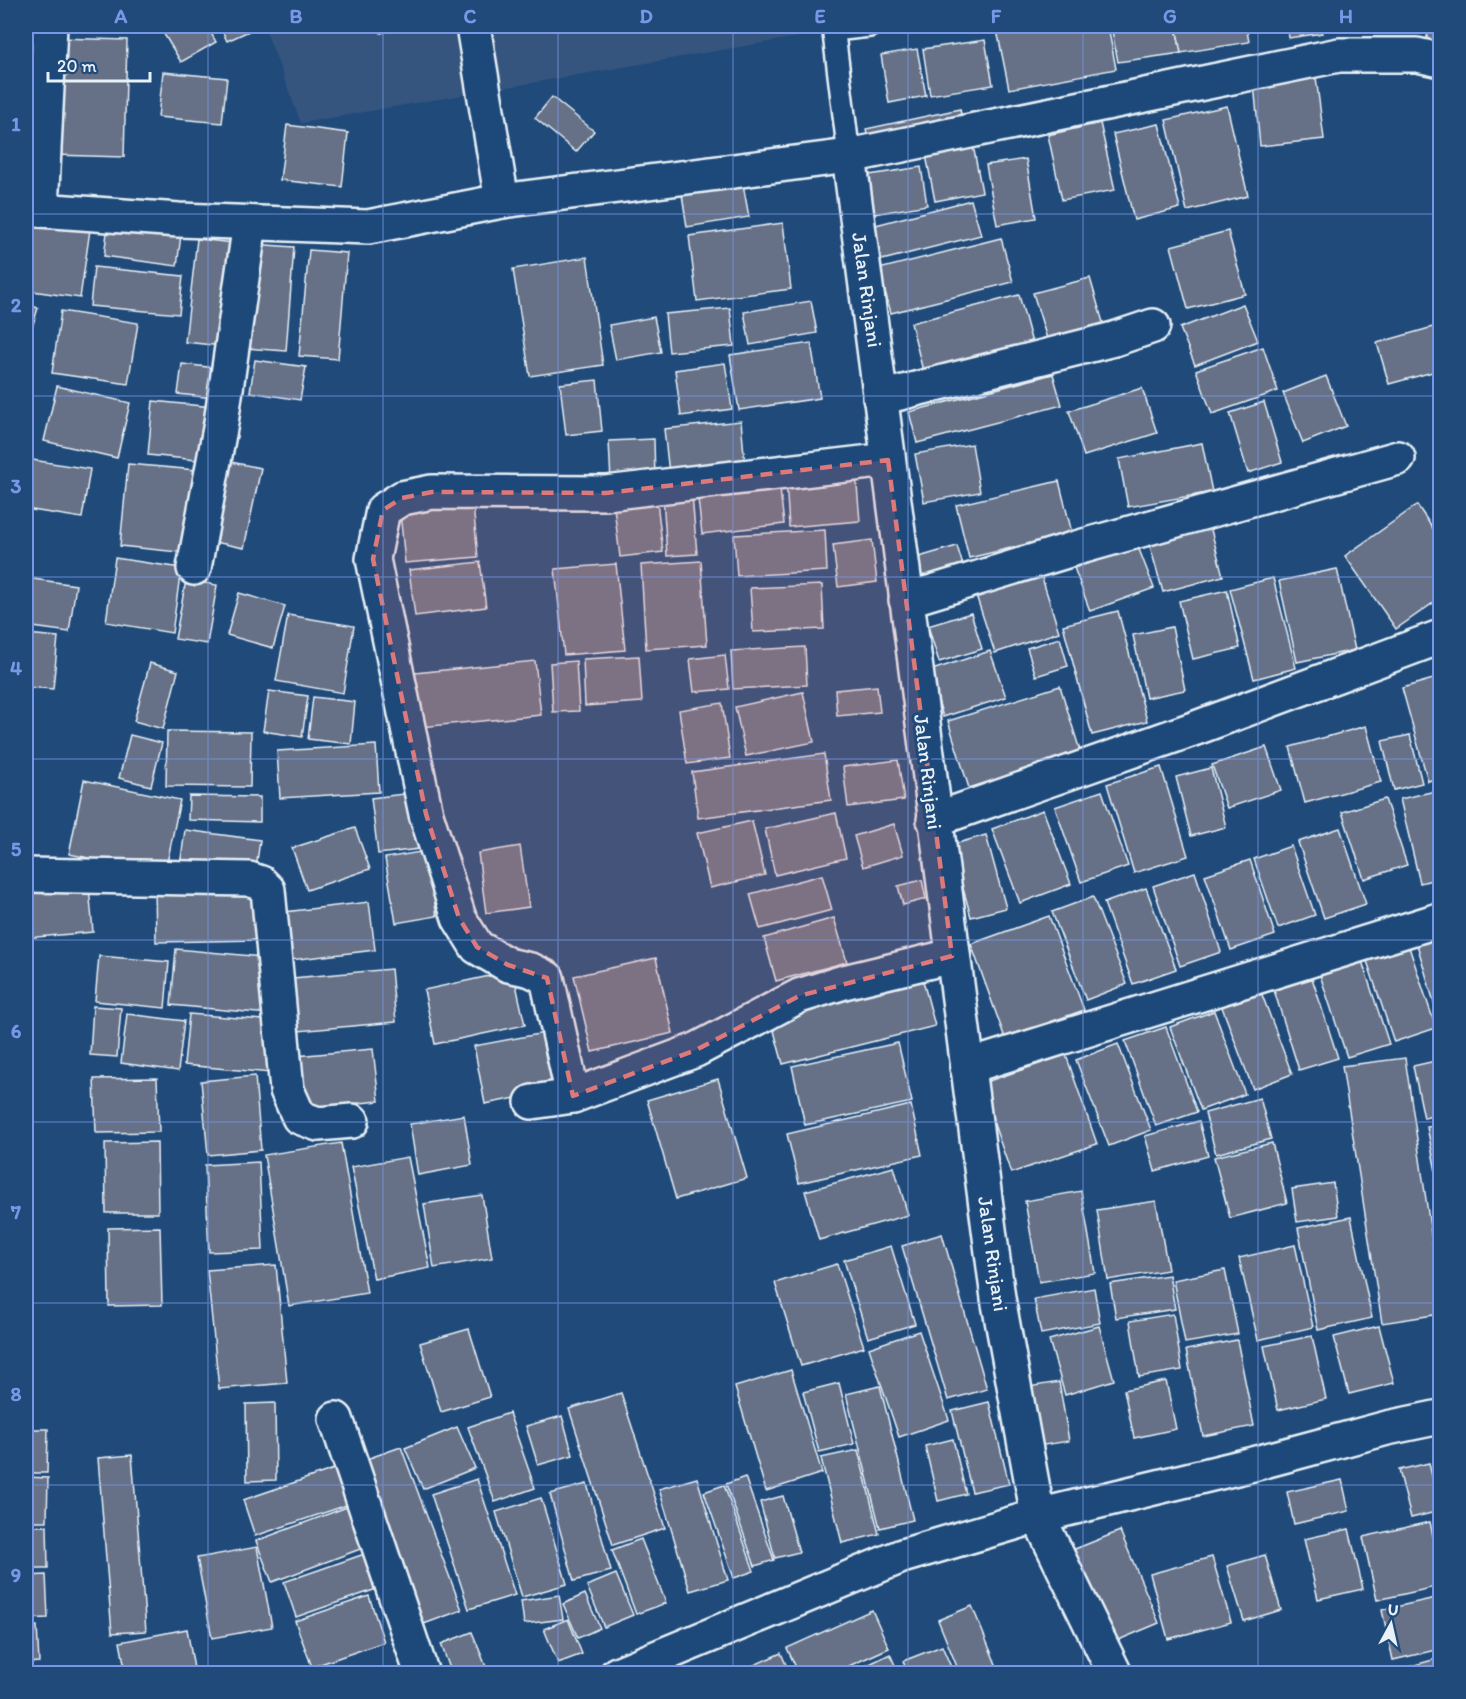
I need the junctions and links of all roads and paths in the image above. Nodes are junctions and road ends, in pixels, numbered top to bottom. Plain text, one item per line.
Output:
1 (50, 26) edge
2 (472, 26) edge
3 (870, 26) edge
4 (833, 28) edge
5 (1440, 60) edge
6 (849, 156) junction
7 (502, 201) junction
8 (33, 209) edge
9 (250, 224) junction
10 (1153, 326) dead end
11 (880, 398) junction
12 (1398, 458) dead end
13 (888, 459) junction
14 (194, 567) dead end
15 (906, 600) junction
16 (1440, 637) edge
17 (934, 820) junction
18 (26, 875) edge
19 (1439, 920) edge
20 (952, 956) junction
21 (967, 1067) junction
22 (573, 1096) junction
23 (532, 1102) dead end
24 (352, 1121) dead end
25 (1440, 1417) edge
26 (336, 1419) dead end
27 (1038, 1516) junction
28 (422, 1674) edge
29 (617, 1674) edge
30 (1115, 1674) edge

1 - 8 street
2 - 7 street
3 - 4 lane
4 - 6 lane, Jalan Rinjani
5 - 6 street
6 - 7 street
6 - 11 street, Jalan Rinjani
7 - 9 street
8 - 9 street
9 - 14 street
10 - 11 street
11 - 13 street, Jalan Rinjani
12 - 15 street
13 - 15 street, Jalan Rinjani
13 - 22 street
15 - 17 street, Jalan Rinjani
16 - 17 street
17 - 20 street, Jalan Rinjani
18 - 24 street
19 - 21 street
20 - 21 street, Jalan Rinjani
20 - 22 street
21 - 27 street, Jalan Rinjani
22 - 23 street
25 - 27 street
26 - 28 street
27 - 29 street
27 - 30 street, Jalan Rinjani

